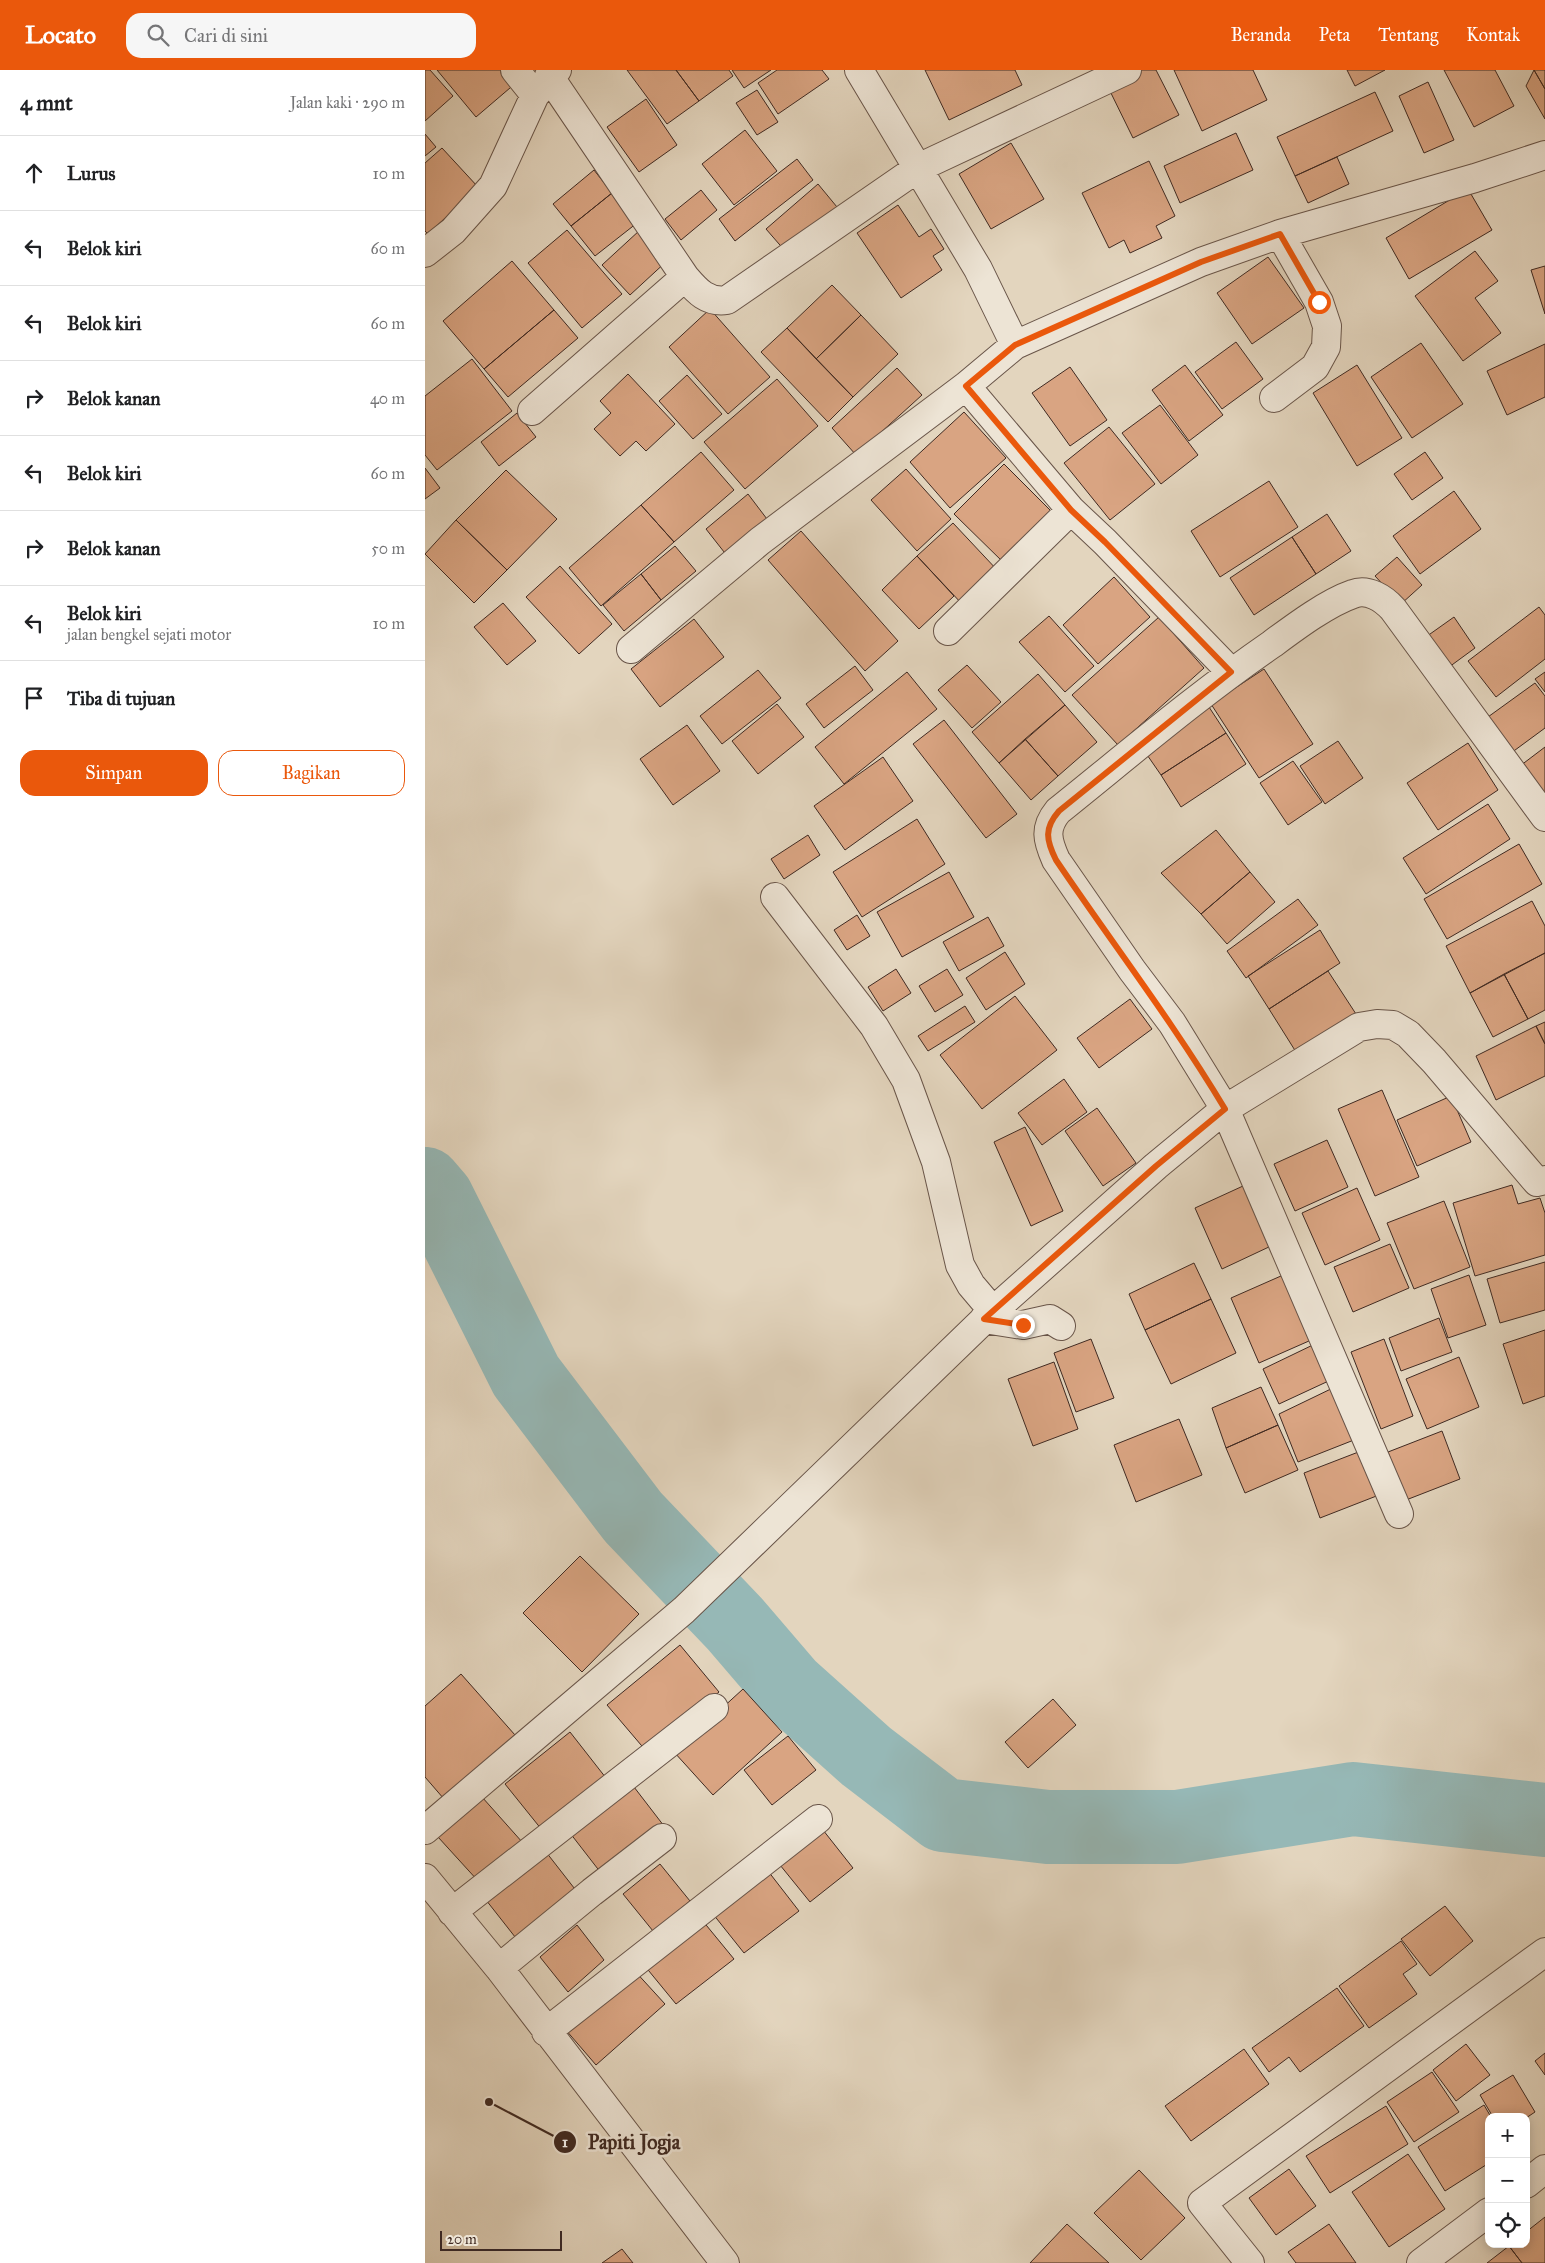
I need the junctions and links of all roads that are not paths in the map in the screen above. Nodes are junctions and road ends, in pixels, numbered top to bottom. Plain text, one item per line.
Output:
1 (515, 70) edge
2 (859, 70) edge
3 (1127, 70) edge
4 (547, 80) edge
5 (1545, 155) edge
6 (918, 168) junction
7 (1280, 234) junction
8 (425, 253) edge
9 (685, 277) junction
10 (1015, 345) junction
11 (966, 386) junction
12 (1274, 398) dead end
13 (532, 411) dead end
14 (1071, 510) junction
15 (948, 632) dead end
16 (631, 649) dead end
17 (1231, 672) junction
18 (1545, 817) edge
19 (775, 898) dead end
20 (1225, 1109) junction
21 (1543, 1185) edge
22 (989, 1315) junction
23 (1061, 1326) dead end
24 (1399, 1514) dead end
25 (713, 1708) dead end
26 (818, 1819) dead end
27 (425, 1830) edge
28 (663, 1838) dead end
29 (425, 1878) edge
30 (452, 1912) junction
31 (1545, 1952) edge
32 (499, 1968) junction
33 (546, 2032) junction
34 (1545, 2169) edge
35 (1530, 2181) edge
36 (1485, 2215) edge
37 (725, 2263) edge
38 (1250, 2263) edge
39 (1421, 2263) edge

1 - 4 street
2 - 6 street
3 - 6 street
4 - 8 street
4 - 9 street
5 - 7 street
6 - 9 street
6 - 10 street
7 - 10 street
7 - 12 street
9 - 13 street
10 - 11 street
11 - 14 street
11 - 16 street
14 - 15 street
14 - 17 street
17 - 18 street
17 - 20 street
19 - 22 street
20 - 21 street
20 - 22 street
20 - 24 street
22 - 23 street
22 - 27 street
25 - 30 street
26 - 33 street
28 - 32 street
29 - 30 street
30 - 32 street
31 - 38 street
32 - 33 street
33 - 37 street
34 - 35 street
36 - 39 street

